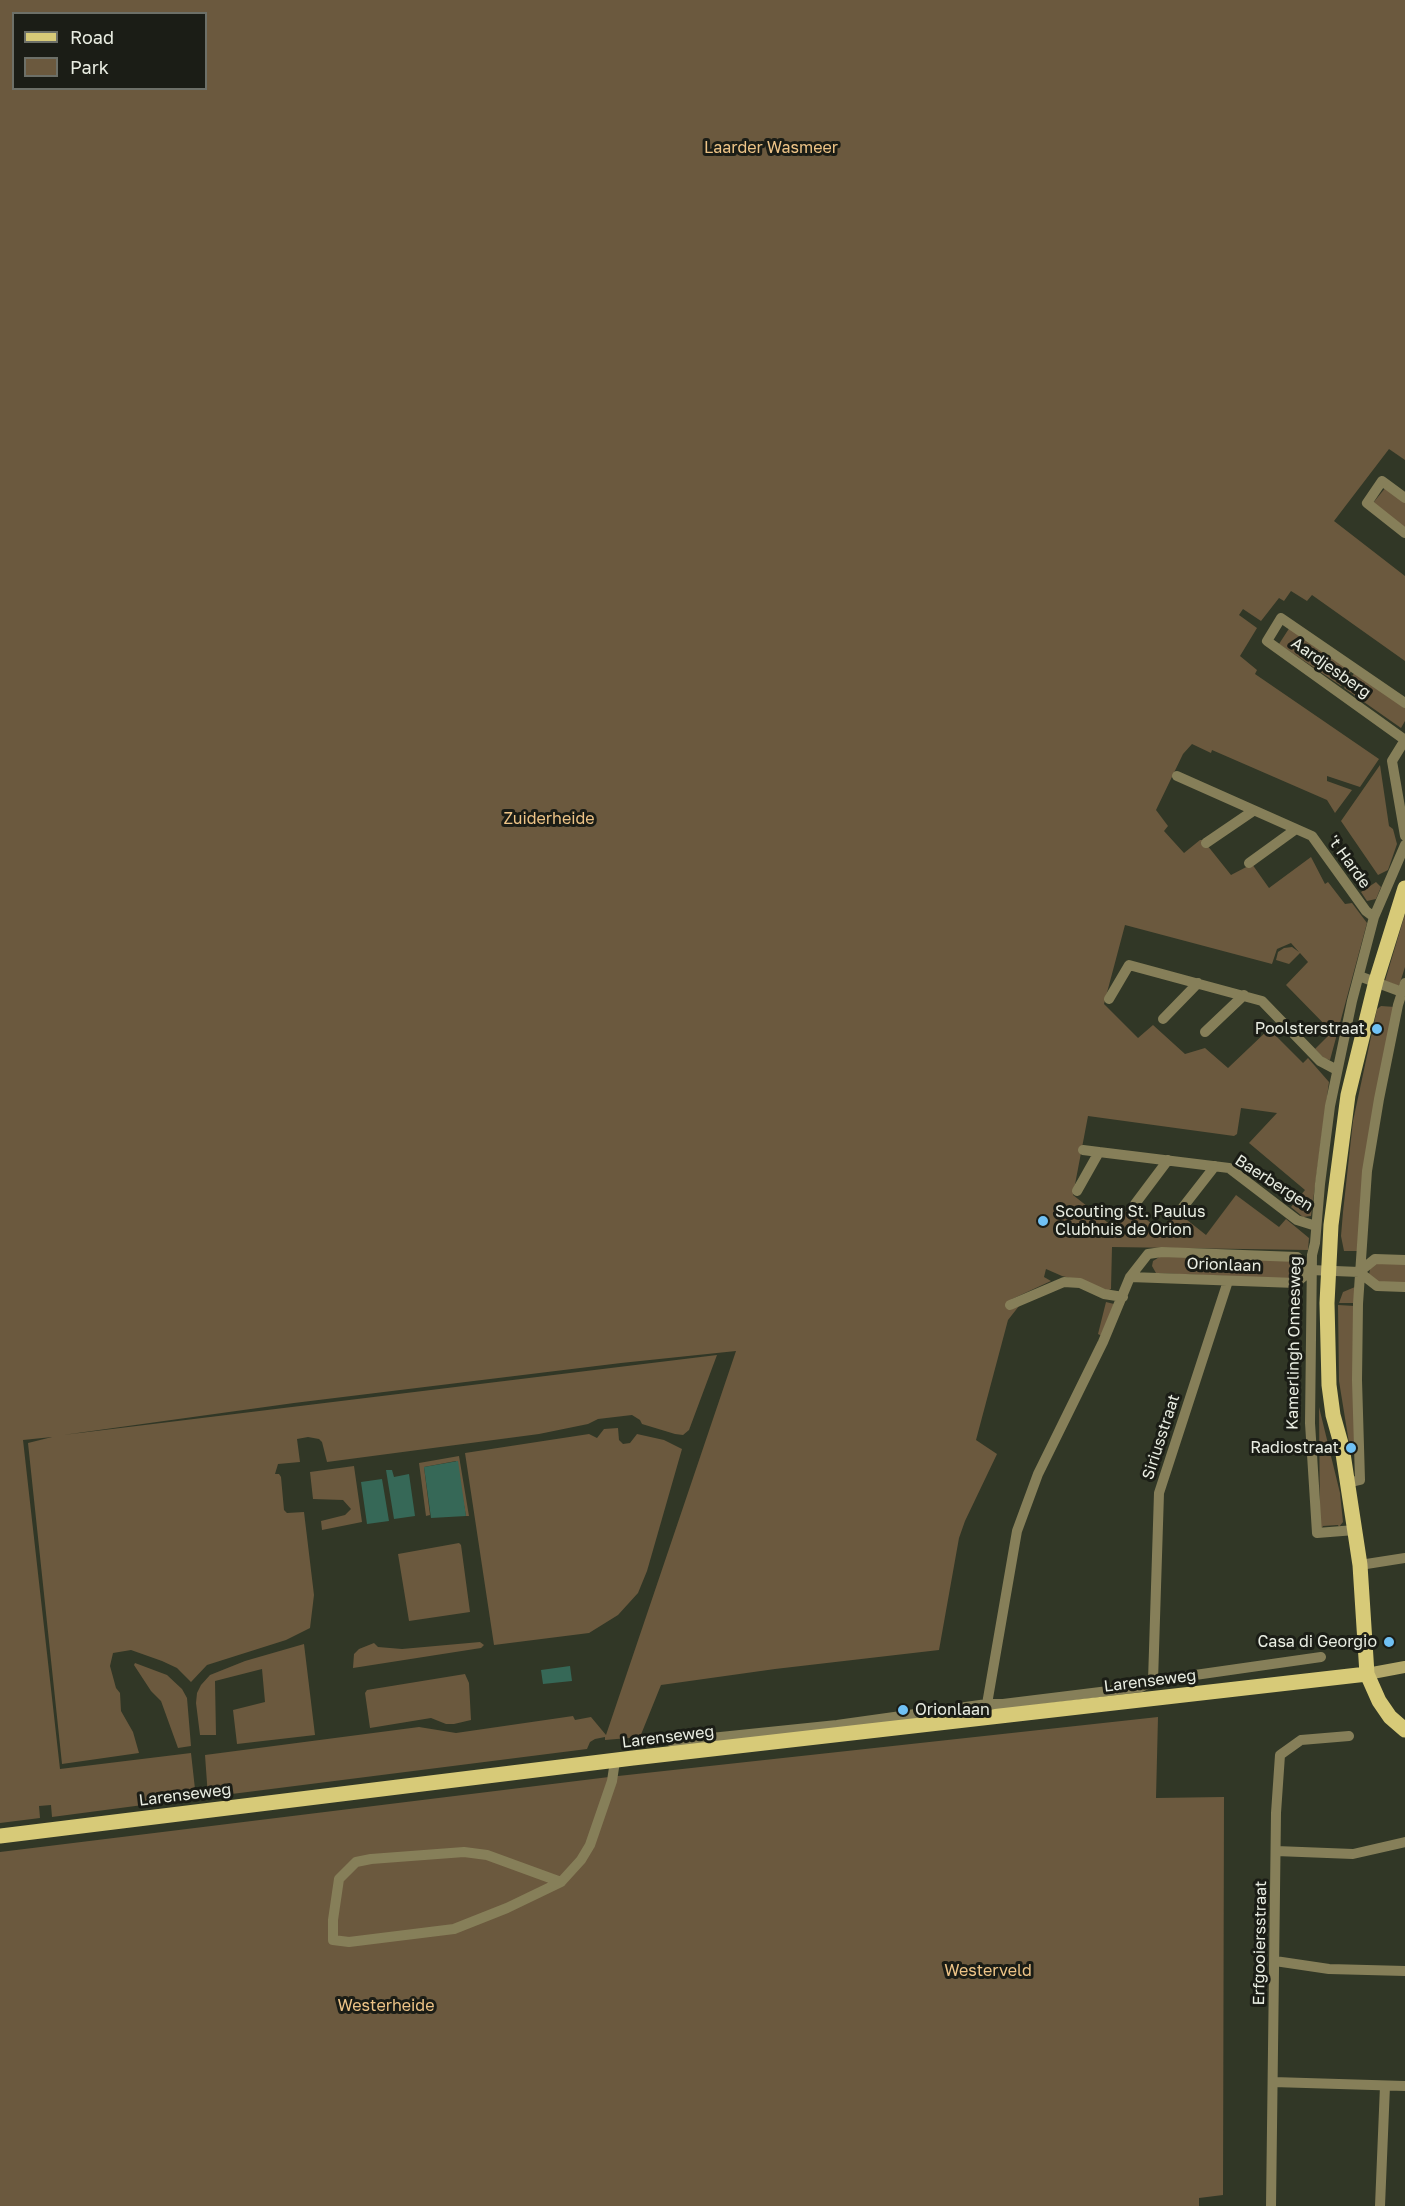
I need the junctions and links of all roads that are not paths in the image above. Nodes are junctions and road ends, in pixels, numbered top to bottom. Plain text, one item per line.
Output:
1 (1405, 498) edge
2 (1405, 532) edge
3 (1405, 703) edge
4 (1405, 740) edge
5 (1178, 776) dead end
6 (1253, 811) junction
7 (1296, 829) junction
8 (1405, 836) edge
9 (1206, 843) dead end
10 (1405, 845) edge
11 (1249, 863) dead end
12 (1405, 888) edge
13 (1374, 917) junction
14 (1368, 978) junction
15 (1198, 983) junction
16 (1403, 987) edge
17 (1244, 995) junction
18 (1109, 999) dead end
19 (1402, 1006) edge
20 (1163, 1018) dead end
21 (1205, 1032) dead end
22 (1337, 1070) junction
23 (1083, 1150) dead end
24 (1099, 1152) junction
25 (1168, 1161) junction
26 (1215, 1166) junction
27 (1077, 1191) dead end
28 (1135, 1204) dead end
29 (1183, 1207) dead end
30 (1317, 1226) junction
31 (1405, 1260) edge
32 (1311, 1270) junction
33 (1328, 1271) junction
34 (1359, 1272) junction
35 (1130, 1277) junction
36 (1228, 1281) junction
37 (1405, 1287) edge
38 (1123, 1297) junction
39 (1010, 1305) dead end
40 (1347, 1483) junction
41 (1355, 1530) junction
42 (1405, 1558) edge
43 (1360, 1565) junction
44 (1321, 1657) dead end
45 (1405, 1667) edge
46 (1375, 1672) junction
47 (1153, 1681) junction
48 (987, 1704) junction
49 (1405, 1730) edge
50 (1349, 1736) dead end
51 (672, 1742) dead end
52 (615, 1761) junction
53 (0, 1836) edge
54 (1405, 1842) edge
55 (1276, 1851) junction
56 (561, 1882) junction
57 (1275, 1961) junction
58 (1405, 1971) edge
59 (1273, 2082) junction
60 (1385, 2086) junction
61 (1405, 2086) edge
62 (1271, 2206) edge
63 (1380, 2206) edge

1 - 2 street
3 - 4 street, Aardjesberg
4 - 8 street
5 - 6 street, 't Harde
6 - 7 street, 't Harde
6 - 9 street
7 - 11 street
7 - 13 street, 't Harde
10 - 13 street, Kamerlingh Onnesweg
12 - 14 main road, Kamerlingh Onnesweg
13 - 14 street, Kamerlingh Onnesweg
14 - 16 street
14 - 22 street, Kamerlingh Onnesweg
14 - 33 main road, Kamerlingh Onnesweg
15 - 17 street
15 - 18 street
15 - 20 street
16 - 19 street
17 - 21 street
17 - 22 street
19 - 34 street
22 - 30 street, Kamerlingh Onnesweg
23 - 24 street, Baerbergen
24 - 25 street, Baerbergen
24 - 27 street
25 - 26 street, Baerbergen
25 - 28 street
26 - 29 street, Baerbergen
26 - 30 street, Baerbergen
30 - 32 street, Kamerlingh Onnesweg
31 - 34 street, Orionlaan
32 - 33 street, Orionlaan
32 - 35 street, Orionlaan
32 - 36 street, Orionlaan
32 - 41 street, Kamerlingh Onnesweg
33 - 34 street, Orionlaan
33 - 40 main road, Kamerlingh Onnesweg
34 - 37 street, Orionlaan
34 - 40 street
35 - 36 street, Orionlaan
35 - 38 street, Orionlaan
36 - 47 street, Siriusstraat
38 - 39 street
38 - 48 street, Orionlaan
40 - 41 main road, Kamerlingh Onnesweg
41 - 43 main road, Kamerlingh Onnesweg
42 - 43 street
43 - 46 main road, Kamerlingh Onnesweg
44 - 47 street, Larenseweg
45 - 46 street
46 - 49 main road, Kamerlingh Onnesweg
46 - 52 main road, Larenseweg
47 - 48 street, Larenseweg
48 - 51 street, Larenseweg
50 - 55 street, Erfgooiersstraat
52 - 53 main road, Larenseweg
52 - 56 street
54 - 55 street
55 - 57 street, Erfgooiersstraat
56 - 56 street
57 - 58 street
57 - 59 street, Erfgooiersstraat
59 - 60 street
59 - 62 street, Erfgooiersstraat
60 - 61 street
60 - 63 street

